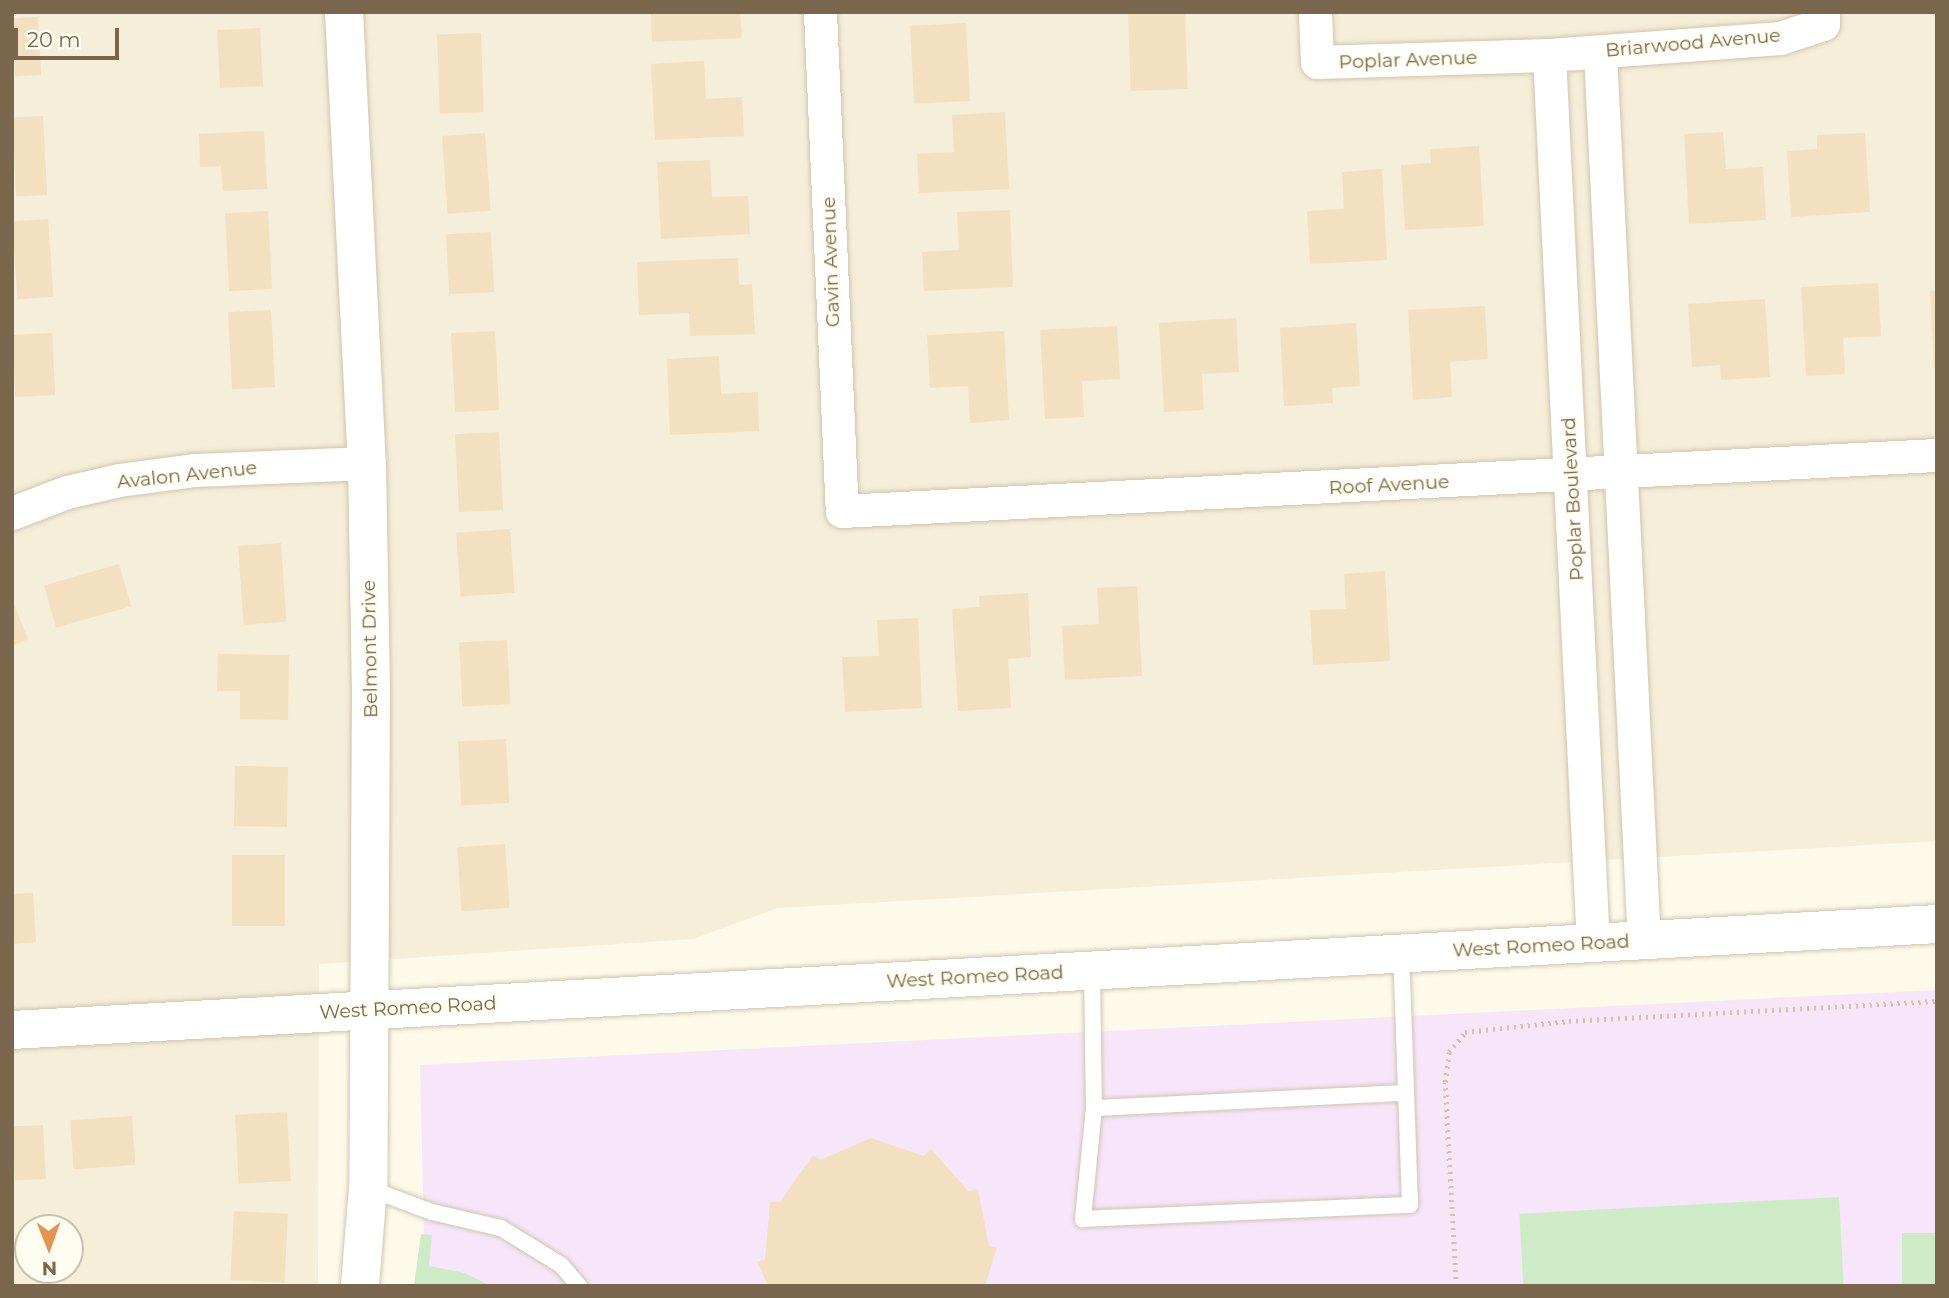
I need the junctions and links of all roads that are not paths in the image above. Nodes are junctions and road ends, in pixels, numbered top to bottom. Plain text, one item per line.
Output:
1 (344, 12) edge
2 (820, 12) edge
3 (1315, 12) edge
4 (1823, 12) edge
5 (1600, 52) junction
6 (1549, 55) junction
7 (1937, 455) edge
8 (367, 463) junction
9 (1620, 473) junction
10 (1572, 476) junction
11 (842, 511) joint
12 (12, 513) edge
13 (1937, 924) edge
14 (1644, 941) junction
15 (1593, 944) junction
16 (1401, 953) junction
17 (1092, 971) junction
18 (367, 1011) junction
19 (12, 1030) edge
20 (1406, 1093) junction
21 (1094, 1108) junction
22 (368, 1188) junction
23 (360, 1286) edge
24 (579, 1286) edge

1 - 8 main road, Belmont Drive
2 - 11 street, Gavin Avenue
3 - 6 street, Poplar Avenue
4 - 5 street, Briarwood Avenue
5 - 6 street, Briarwood Avenue
5 - 9 street
6 - 10 street, Poplar Boulevard
7 - 9 street, Roof Avenue
8 - 12 street, Avalon Avenue
8 - 18 main road, Belmont Drive
9 - 10 street, Roof Avenue
9 - 14 street
10 - 11 street, Roof Avenue
10 - 15 street, Poplar Boulevard
13 - 14 main road, West Romeo Road
14 - 15 main road, West Romeo Road
15 - 16 main road, West Romeo Road
16 - 17 main road, West Romeo Road
16 - 20 lane
17 - 18 main road, West Romeo Road
17 - 21 lane
18 - 19 main road, West Romeo Road
18 - 22 main road, Belmont Drive
20 - 21 lane
20 - 21 lane
22 - 23 main road, Belmont Drive
22 - 24 lane

